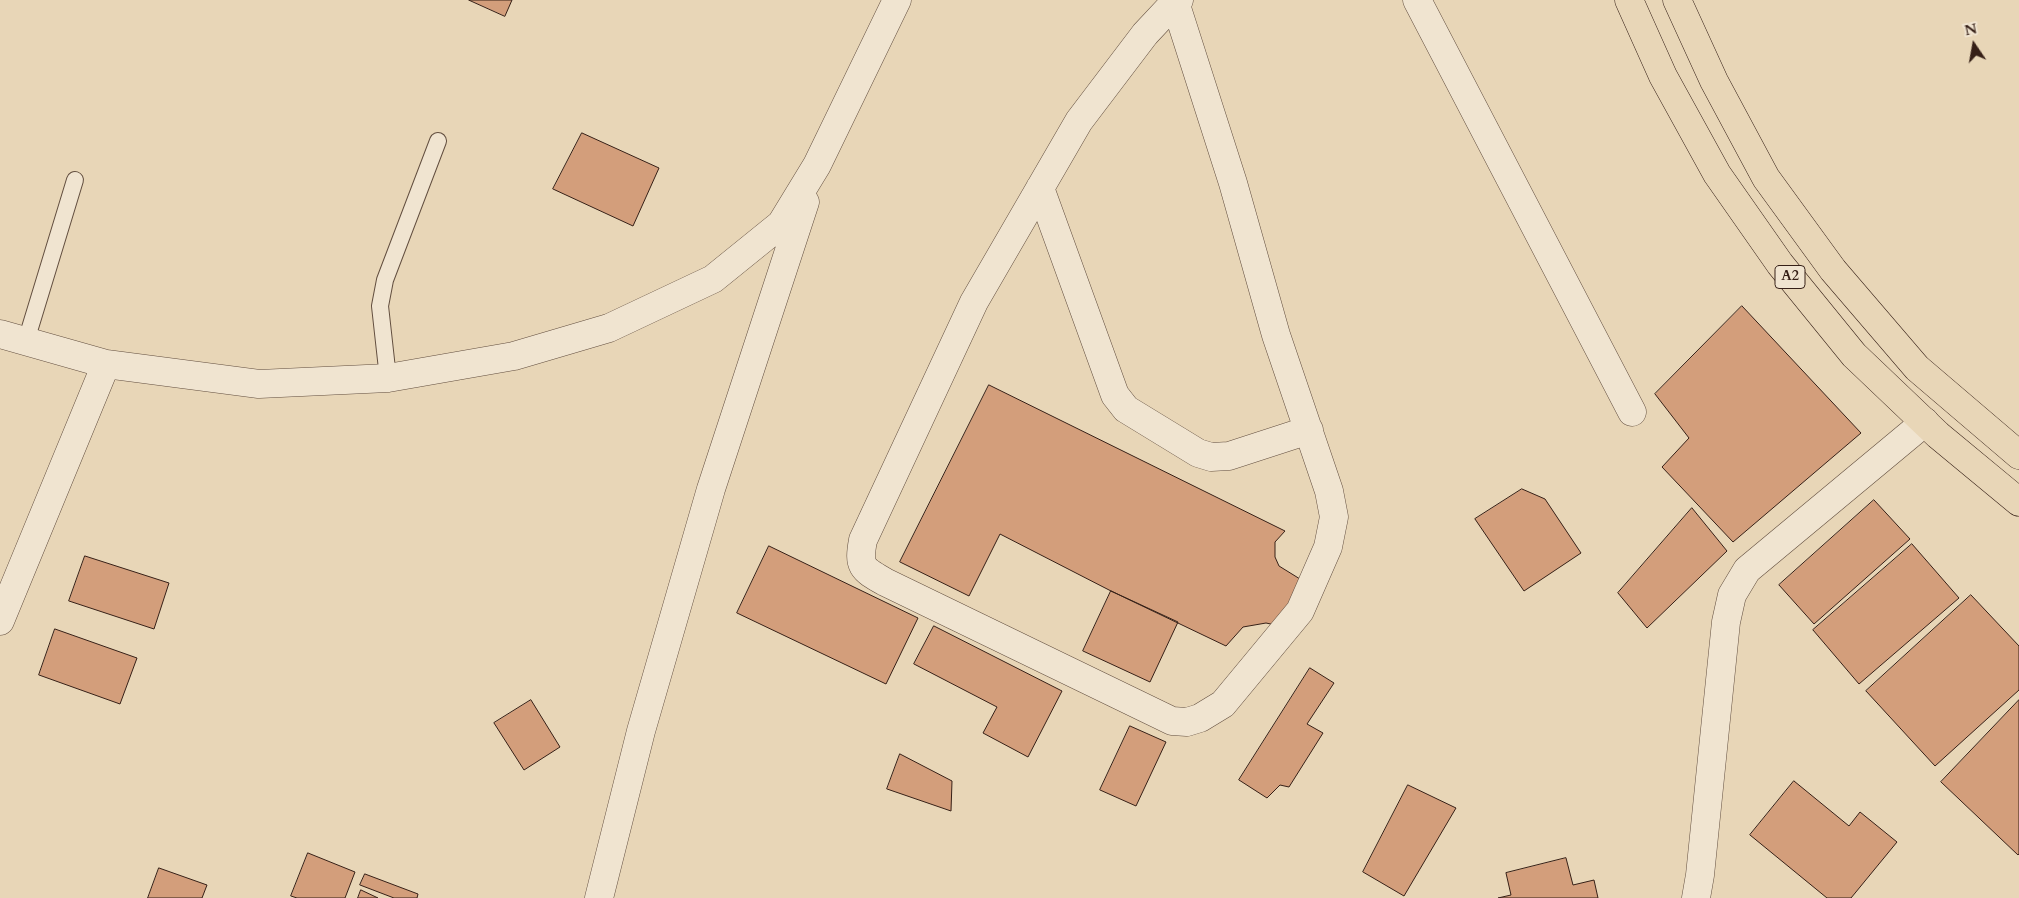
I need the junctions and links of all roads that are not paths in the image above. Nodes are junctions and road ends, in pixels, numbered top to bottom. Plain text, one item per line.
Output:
1 (897, 0) edge
2 (1417, 0) edge
3 (1629, 0) edge
4 (1677, 0) edge
5 (1177, 1) edge
6 (438, 142) dead end
7 (817, 165) junction
8 (75, 180) dead end
9 (1040, 188) junction
10 (0, 334) edge
11 (26, 341) junction
12 (106, 364) junction
13 (388, 378) junction
14 (1632, 412) dead end
15 (1925, 422) junction
16 (1309, 430) junction
17 (2019, 455) edge
18 (2019, 502) edge
19 (0, 621) edge
20 (599, 898) edge
21 (1696, 898) edge

1 - 7 street
2 - 14 street
3 - 15 highway, A2
4 - 17 highway, A2
5 - 9 street
5 - 16 street
6 - 13 lane
7 - 13 street
7 - 20 street
8 - 11 lane
9 - 16 street
9 - 16 street
10 - 11 street
11 - 12 street
12 - 13 street
12 - 19 street
15 - 18 highway, A2
15 - 21 street

